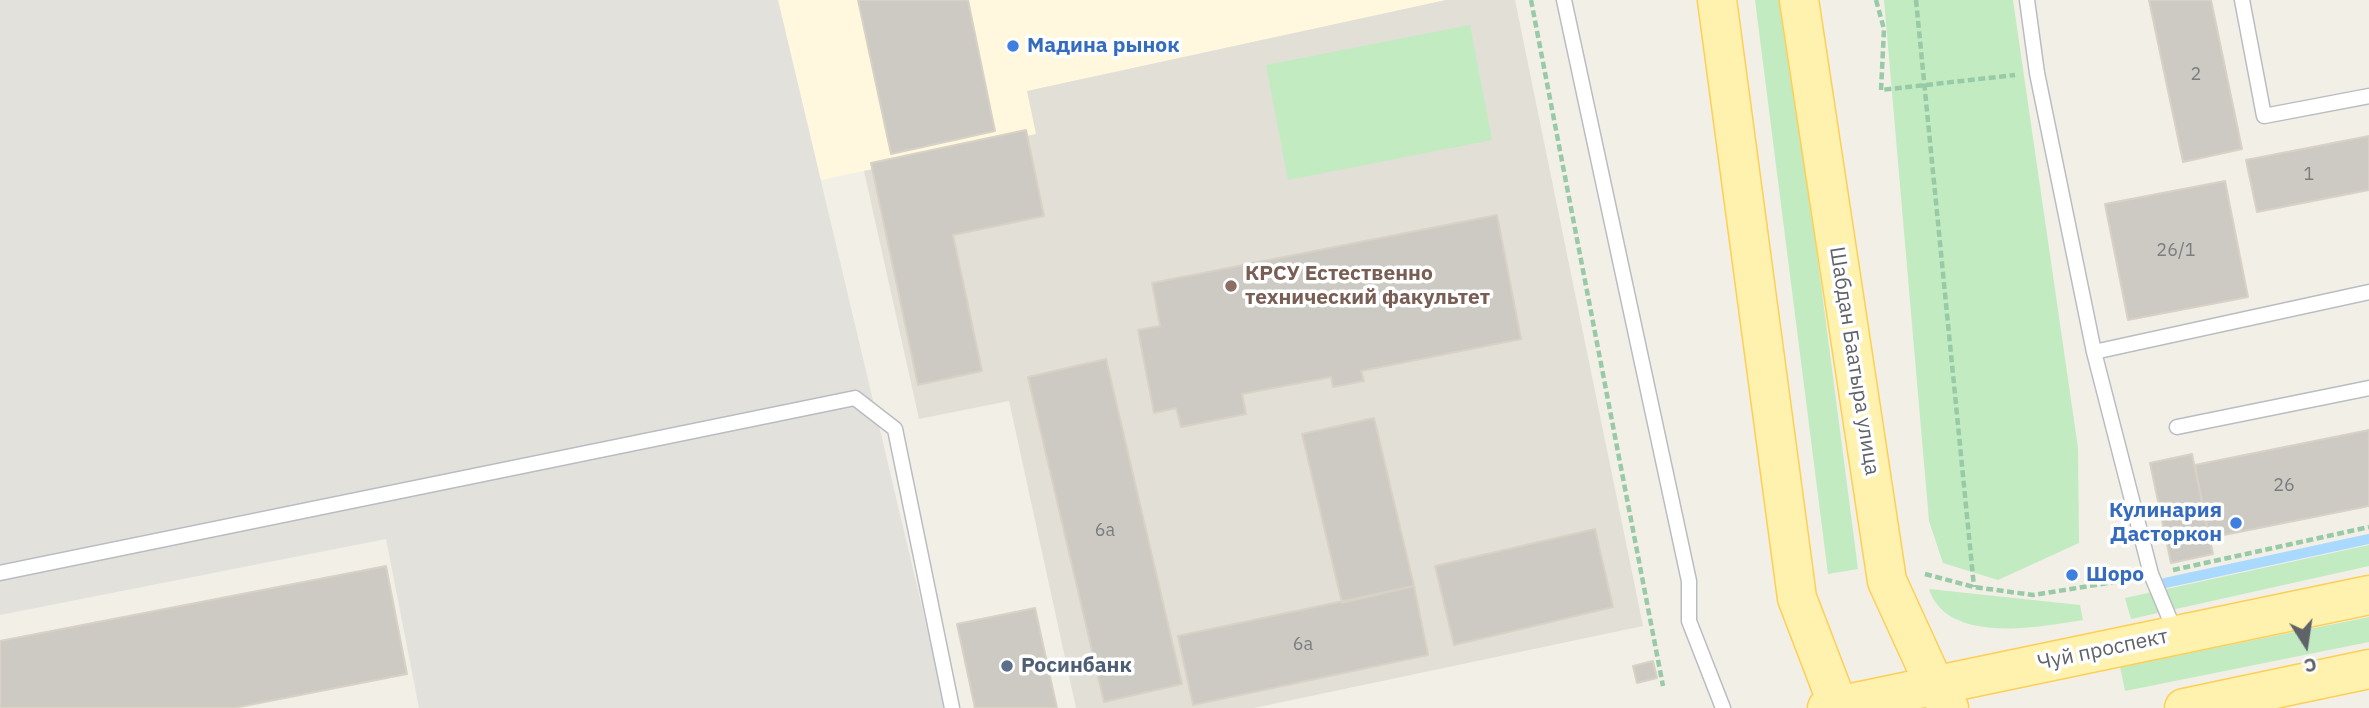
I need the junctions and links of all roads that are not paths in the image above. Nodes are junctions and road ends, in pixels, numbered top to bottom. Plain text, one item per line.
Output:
1 (1564, 0) edge
2 (1717, 0) edge
3 (1799, 0) edge
4 (2027, 0) edge
5 (2242, 0) edge
6 (2369, 96) edge
7 (2369, 292) edge
8 (2094, 352) junction
9 (2369, 388) edge
10 (2177, 427) dead end
11 (0, 573) edge
12 (2369, 595) edge
13 (2176, 634) junction
14 (2369, 669) edge
15 (1942, 697) edge
16 (1834, 707) edge
17 (951, 708) edge
18 (1723, 708) edge
19 (2184, 708) edge

1 - 18 lane
2 - 16 main road
3 - 15 main road, Шабдан Баатыра улица
4 - 8 lane
5 - 6 lane
7 - 8 lane
8 - 13 lane
9 - 10 lane
11 - 17 lane
12 - 13 main road, Чуй проспект
13 - 15 main road, Чуй проспект
14 - 19 main road
15 - 16 main road, Чуй проспект

